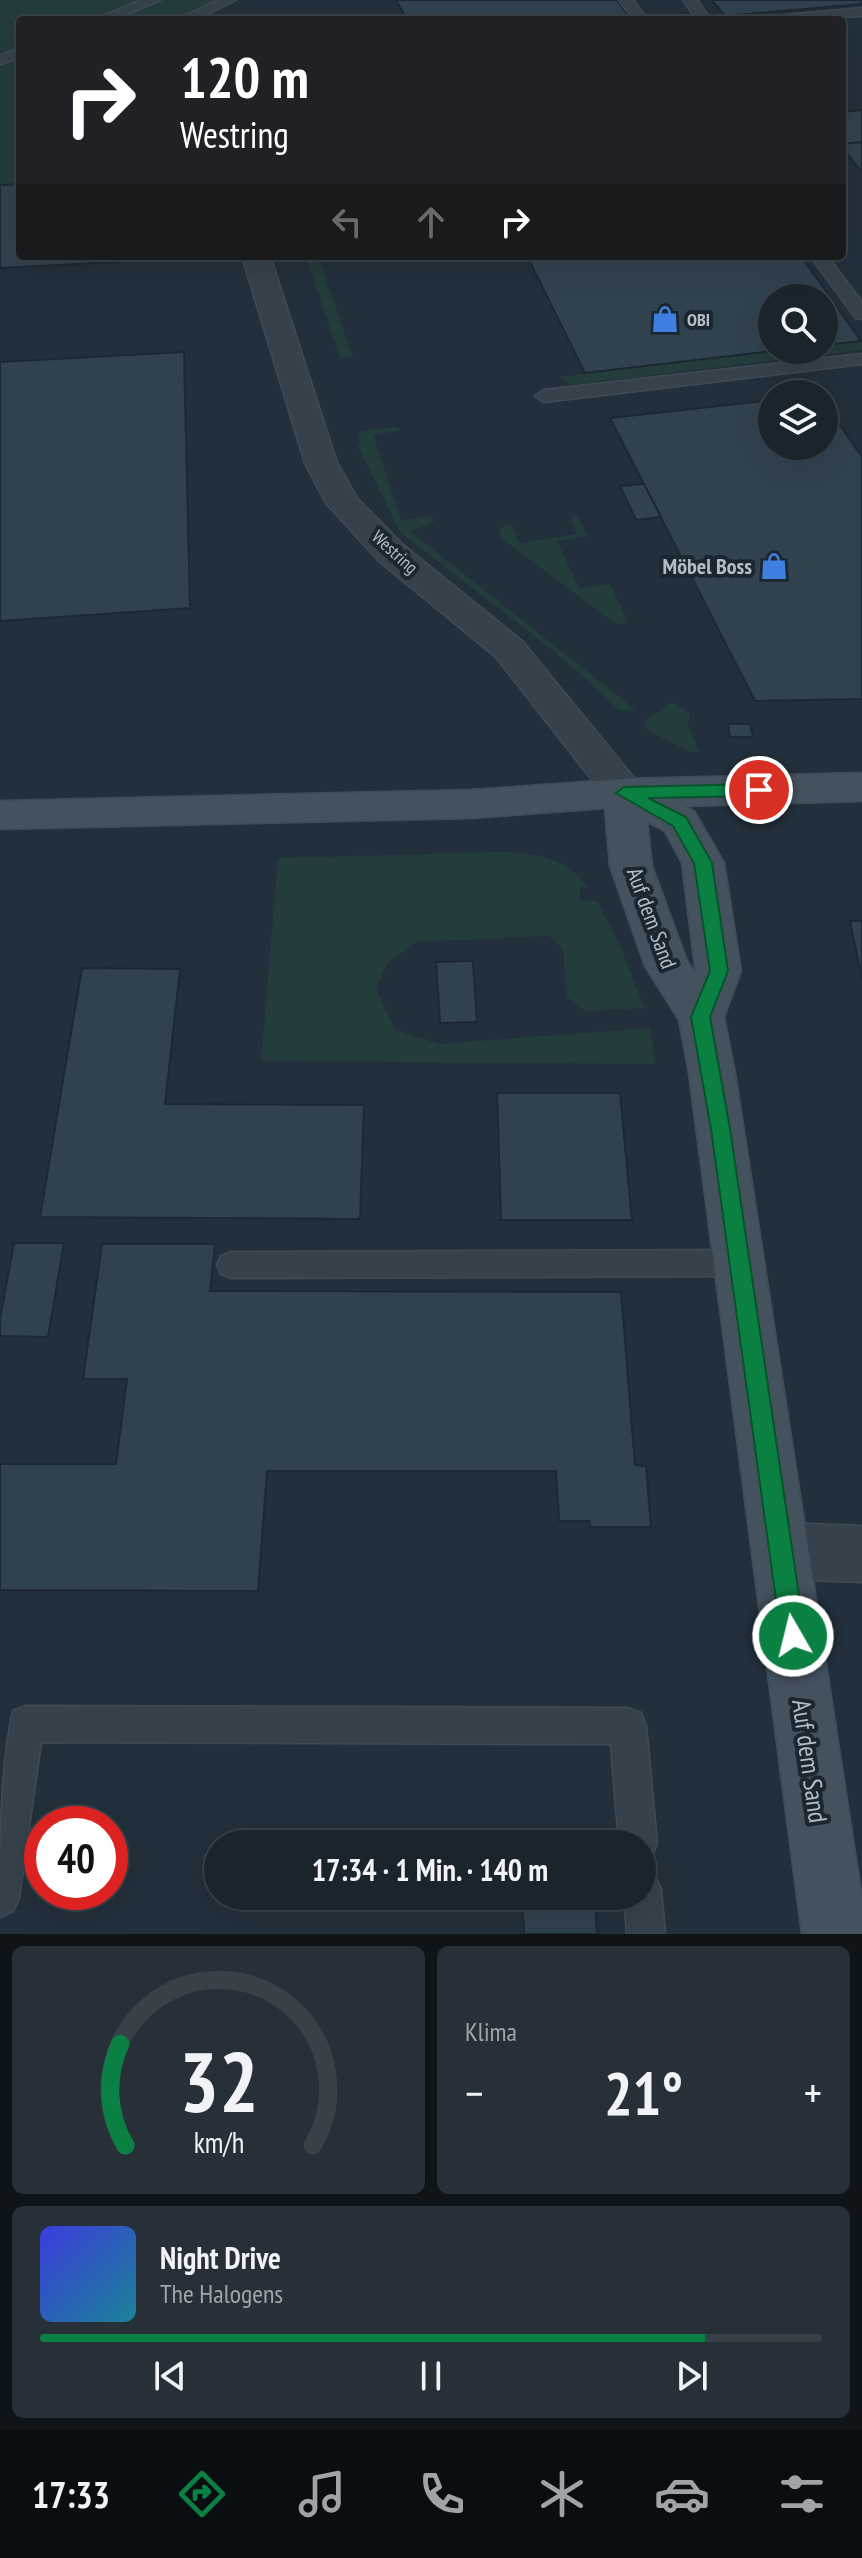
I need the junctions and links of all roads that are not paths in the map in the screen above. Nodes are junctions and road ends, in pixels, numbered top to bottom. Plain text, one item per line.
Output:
1 (153, 0) edge
2 (229, 0) edge
3 (862, 12) edge
4 (111, 16) edge
5 (192, 16) edge
6 (819, 16) edge
7 (257, 260) edge
8 (821, 260) edge
9 (862, 314) edge
10 (862, 359) edge
11 (544, 396) dead end
12 (862, 787) edge
13 (624, 793) junction
14 (0, 815) edge
15 (701, 1017) junction
16 (740, 1263) junction
17 (232, 1265) dead end
18 (782, 1551) junction
19 (862, 1554) edge
20 (637, 1830) edge
21 (0, 1898) edge
22 (644, 1910) edge
23 (646, 1934) edge
24 (835, 1934) edge

1 - 4 lane
2 - 5 lane
3 - 6 lane
7 - 13 street, Westring
8 - 9 lane
10 - 11 lane
12 - 13 street
13 - 14 street
13 - 15 street, Auf dem Sand
13 - 15 street
15 - 16 street, Auf dem Sand
16 - 17 lane
16 - 18 street, Auf dem Sand
18 - 19 street
18 - 24 street, Auf dem Sand
20 - 21 lane
22 - 23 lane

